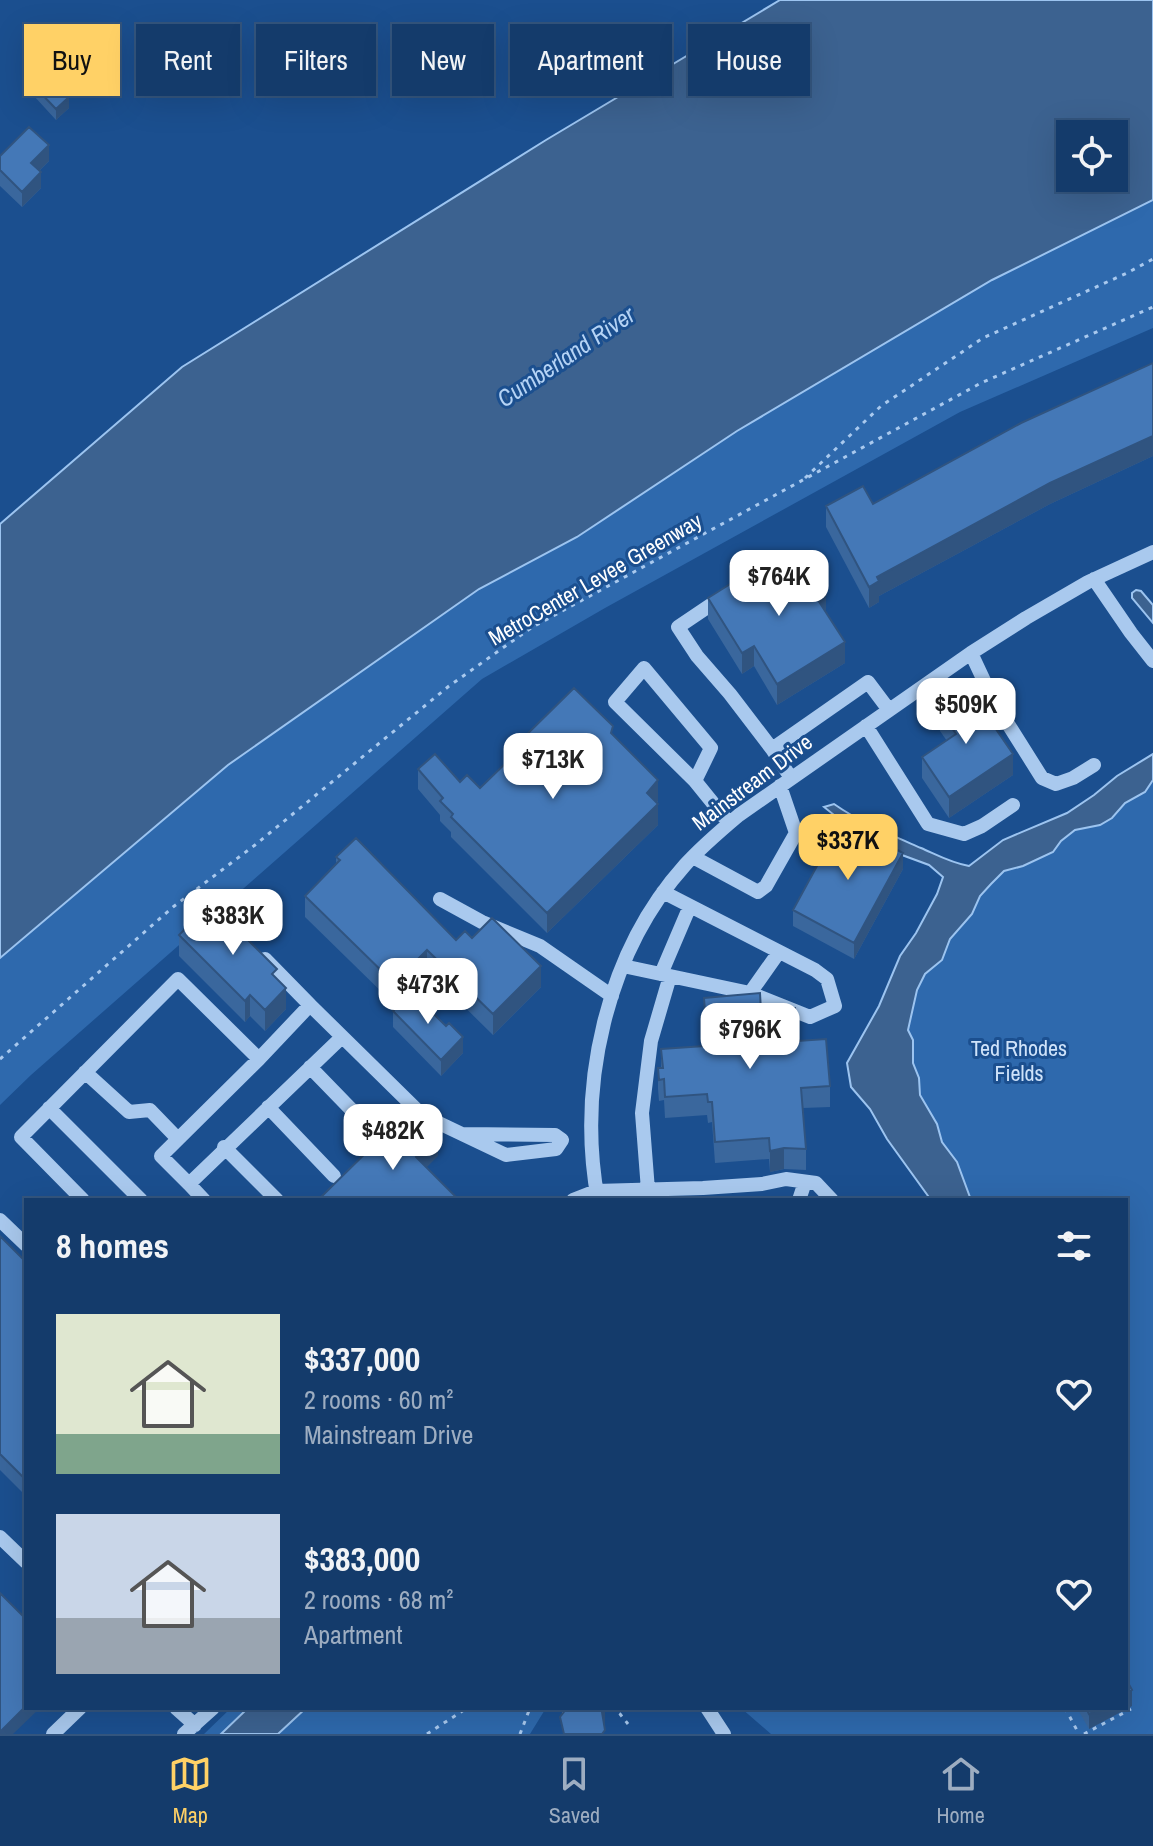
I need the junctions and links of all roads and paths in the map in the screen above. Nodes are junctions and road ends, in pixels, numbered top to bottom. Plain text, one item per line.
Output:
1 (1153, 259) edge
2 (1153, 307) edge
3 (799, 483) junction
4 (1153, 552) edge
5 (777, 560) dead end
6 (1094, 579) junction
7 (971, 653) junction
8 (1153, 661) edge
9 (889, 710) junction
10 (866, 726) junction
11 (772, 749) junction
12 (1094, 765) dead end
13 (695, 781) junction
14 (786, 782) junction
15 (1013, 805) dead end
16 (729, 823) junction
17 (693, 857) junction
18 (663, 892) junction
19 (440, 899) dead end
20 (690, 906) junction
21 (258, 952) edge
22 (779, 952) junction
23 (623, 966) junction
24 (666, 975) junction
25 (750, 993) junction
26 (612, 996) junction
27 (310, 1005) junction
28 (342, 1037) junction
29 (0, 1059) edge
30 (259, 1059) junction
31 (310, 1067) junction
32 (85, 1072) junction
33 (268, 1107) junction
34 (49, 1108) junction
35 (463, 1134) junction
36 (376, 1135) dead end
37 (178, 1139) junction
38 (591, 1139) junction
39 (562, 1140) junction
40 (224, 1147) junction
41 (334, 1176) dead end
42 (805, 1182) junction
43 (189, 1184) junction
44 (754, 1192) edge
45 (654, 1193) edge
46 (597, 1196) edge
47 (81, 1198) edge
48 (139, 1198) edge
49 (202, 1198) edge
50 (275, 1198) edge
51 (800, 1198) edge
52 (830, 1198) edge
53 (0, 1220) edge
54 (24, 1243) edge
55 (0, 1537) edge
56 (24, 1560) edge
57 (1131, 1709) dead end
58 (78, 1710) edge
59 (177, 1710) edge
60 (211, 1710) edge
61 (464, 1710) edge
62 (529, 1710) edge
63 (558, 1710) edge
64 (614, 1710) edge
65 (708, 1710) edge
66 (1066, 1710) edge
67 (576, 1711) edge
68 (628, 1724) dead end
69 (189, 1730) edge
70 (53, 1734) edge
71 (427, 1734) edge
72 (520, 1734) edge
73 (724, 1734) edge
74 (1082, 1734) edge

1 - 3 path
2 - 3 path, MetroCenter Levee Greenway
3 - 29 path, MetroCenter Levee Greenway
4 - 6 street, Mainstream Drive
5 - 11 street
6 - 7 street, Mainstream Drive
6 - 8 street
7 - 9 street, Mainstream Drive
7 - 12 street
9 - 10 street, Mainstream Drive
9 - 11 street
10 - 14 street, Mainstream Drive
10 - 15 street
11 - 14 street
13 - 13 street
13 - 16 street
14 - 16 street, Mainstream Drive
14 - 17 street
16 - 17 street, Mainstream Drive
17 - 18 street, Mainstream Drive
18 - 20 street
18 - 23 street, Mainstream Drive
19 - 26 street
20 - 22 street
20 - 24 street
21 - 27 street
22 - 25 street
22 - 25 street
23 - 24 street
23 - 26 street, Mainstream Drive
24 - 25 street
24 - 45 street
26 - 38 street, Mainstream Drive
27 - 28 street
27 - 30 street
28 - 31 street
28 - 35 street
30 - 32 street
30 - 37 street
31 - 33 street
31 - 36 street
32 - 34 street
32 - 37 street
33 - 40 street
33 - 41 street
34 - 47 street
34 - 48 street
35 - 39 street
35 - 39 street
37 - 43 street
38 - 39 street
38 - 46 street, Mainstream Drive
40 - 43 street
40 - 50 street
42 - 44 street
42 - 51 street
42 - 52 street
43 - 49 street
44 - 45 street
45 - 46 street
53 - 54 street
55 - 56 street
57 - 74 path
58 - 70 street
59 - 69 street
60 - 69 street
61 - 71 path
62 - 72 path
63 - 67 path
64 - 68 path
65 - 73 street
66 - 74 path

